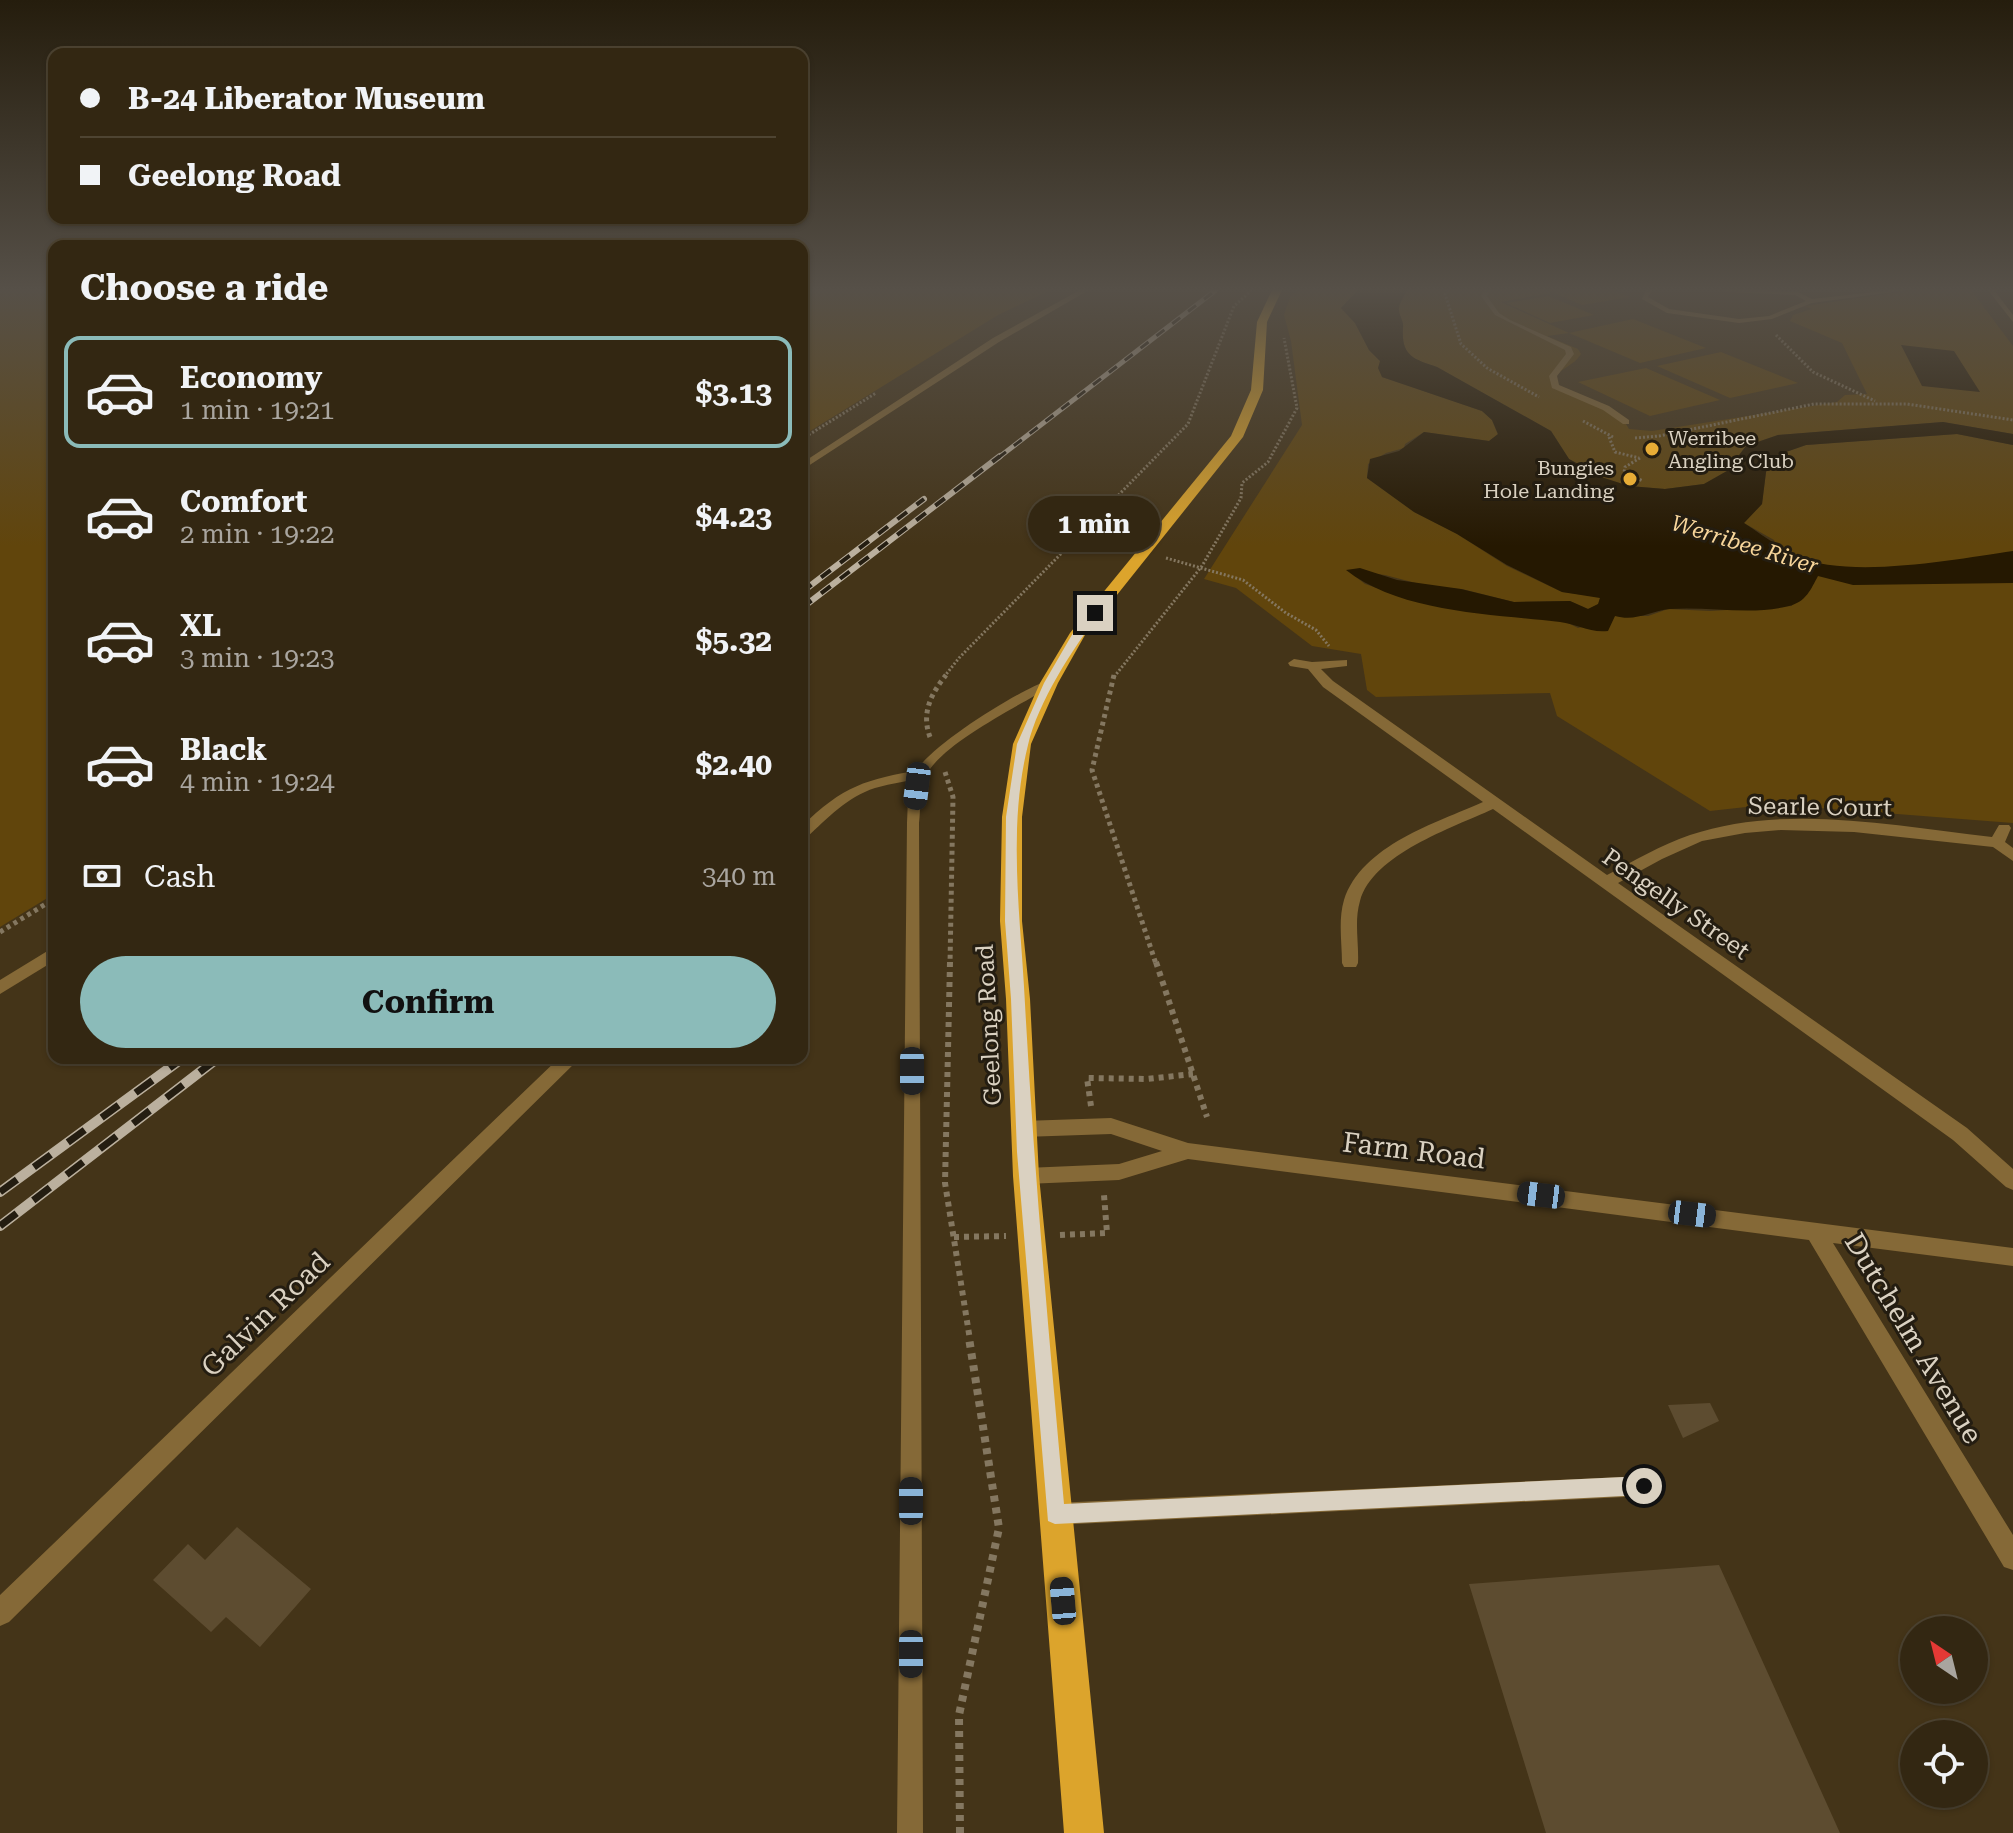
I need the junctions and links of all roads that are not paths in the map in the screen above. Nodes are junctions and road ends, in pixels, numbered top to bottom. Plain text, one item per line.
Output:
1 (942, 376) edge
2 (1259, 376) edge
3 (1553, 376) edge
4 (1626, 422) dead end
5 (808, 463) edge
6 (1294, 663) dead end
7 (1343, 663) road end
8 (1312, 666) junction
9 (1049, 683) junction
10 (921, 774) junction
11 (1493, 803) junction
12 (808, 828) edge
13 (2004, 828) dead end
14 (1997, 843) junction
15 (2013, 856) edge
16 (1605, 883) junction
17 (48, 957) edge
18 (1350, 963) dead end
19 (0, 988) edge
20 (565, 1064) edge
21 (1023, 1129) junction
22 (1188, 1151) junction
23 (1026, 1176) junction
24 (2013, 1181) edge
25 (1814, 1230) junction
26 (2013, 1257) edge
27 (1644, 1486) dead end
28 (1055, 1514) junction
29 (2013, 1558) edge
30 (0, 1613) edge
31 (910, 1833) edge
32 (1084, 1833) edge

1 - 5 street
2 - 9 highway, Geelong Road
3 - 4 lane
6 - 8 street
7 - 8 street
8 - 11 street, Pengelly Street
9 - 10 lane
9 - 21 highway, Geelong Road
10 - 12 street
10 - 31 lane
11 - 16 street, Pengelly Street
11 - 18 street
13 - 14 street
14 - 15 street
14 - 16 street, Searle Court
16 - 24 street, Pengelly Street
17 - 19 street
20 - 30 street, Galvin Road
21 - 22 street, Farm Road
21 - 23 highway, Geelong Road
22 - 23 street, Farm Road
22 - 25 street, Farm Road
23 - 28 highway, Geelong Road
25 - 26 street, Farm Road
25 - 29 street, Dutchelm Avenue
27 - 28 lane
28 - 32 highway, Geelong Road

